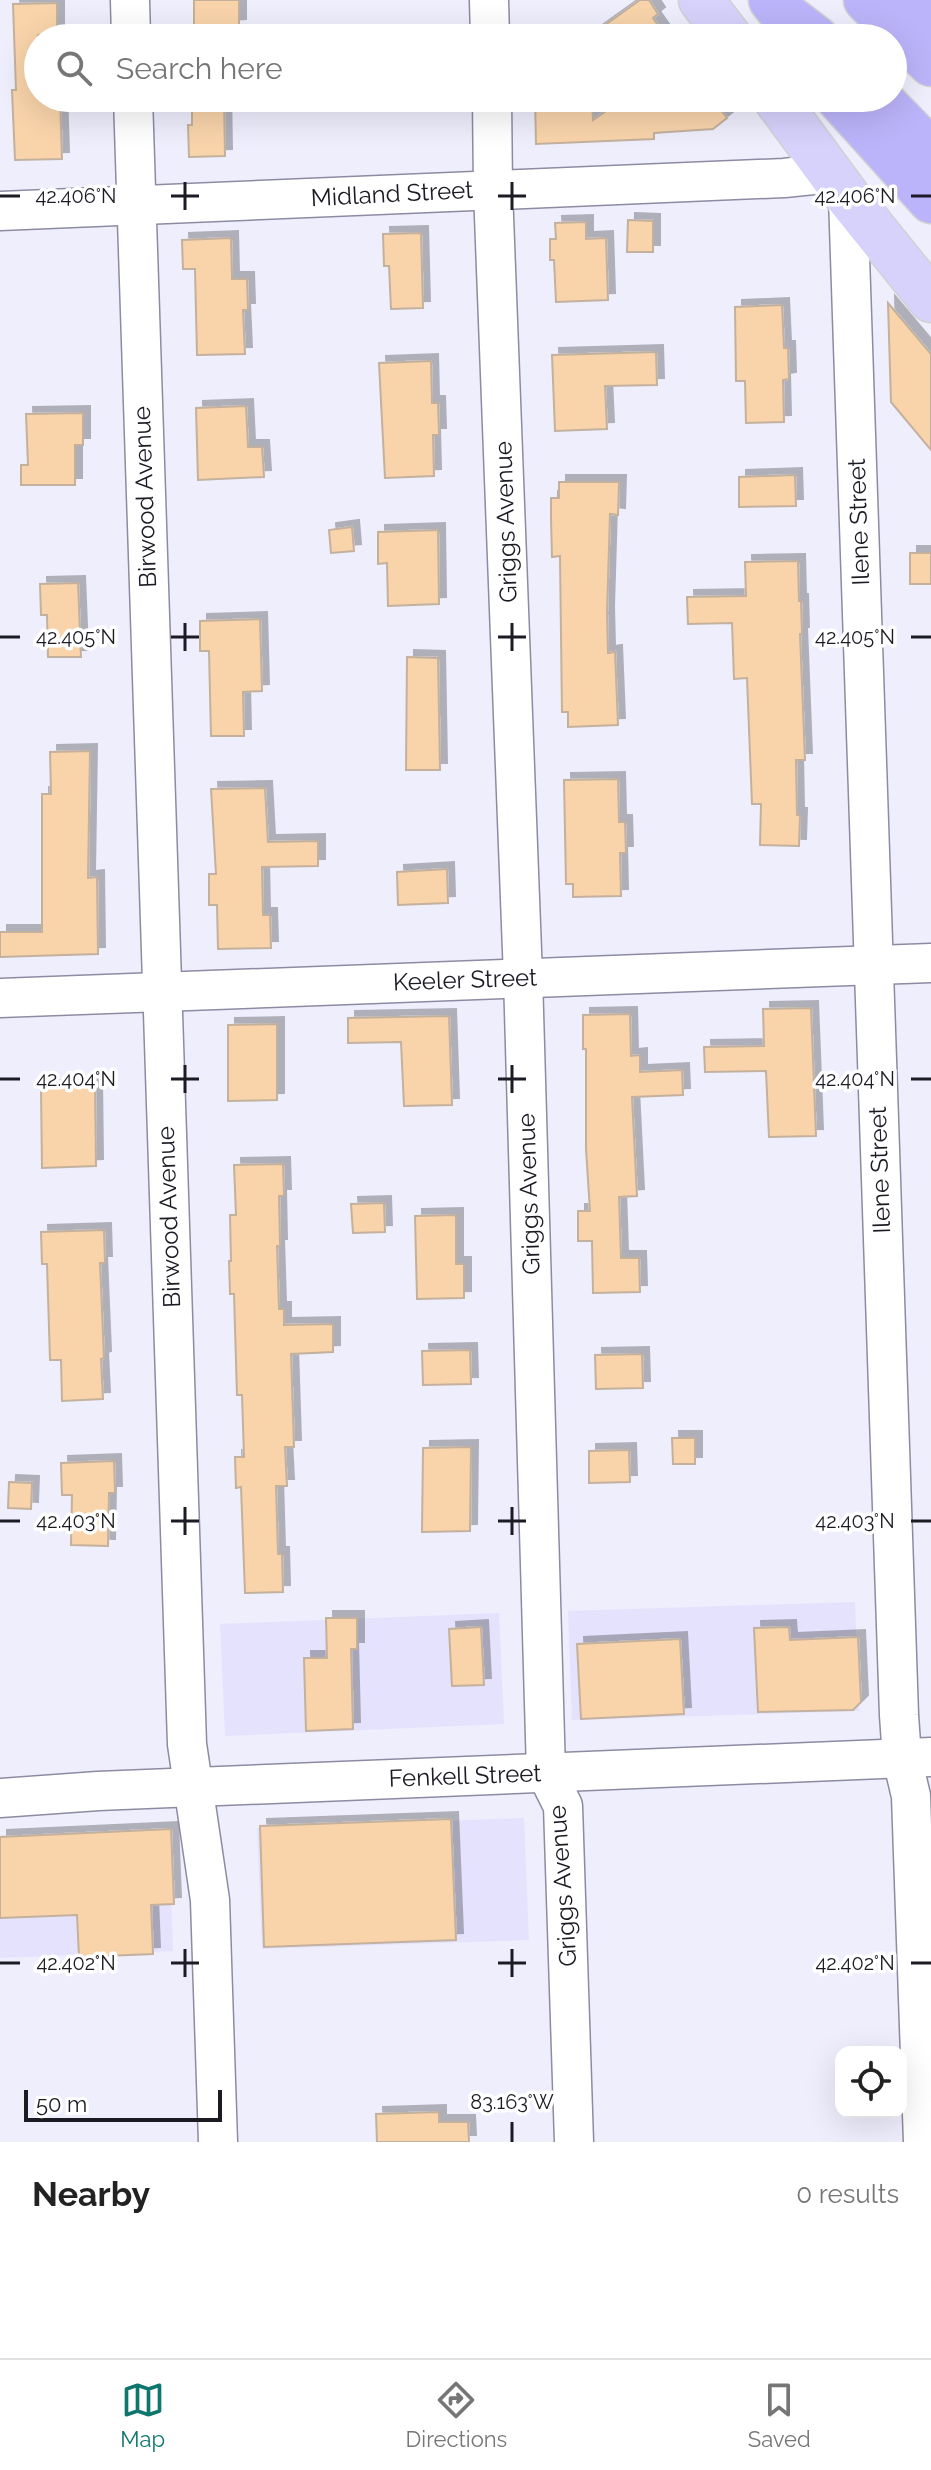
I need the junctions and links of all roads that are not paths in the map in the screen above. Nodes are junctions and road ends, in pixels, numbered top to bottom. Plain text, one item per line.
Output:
1 (130, 0) edge
2 (489, 0) edge
3 (701, 0) edge
4 (866, 0) edge
5 (914, 0) edge
6 (931, 14) edge
7 (131, 24) edge
8 (490, 24) edge
9 (719, 24) edge
10 (890, 24) edge
11 (907, 40) edge
12 (931, 64) edge
13 (133, 112) edge
14 (492, 112) edge
15 (785, 112) edge
16 (851, 112) edge
17 (893, 112) edge
18 (931, 151) edge
19 (840, 185) junction
20 (493, 190) junction
21 (931, 201) edge
22 (136, 205) junction
23 (0, 211) edge
24 (931, 300) edge
25 (931, 963) edge
26 (874, 965) junction
27 (523, 977) junction
28 (161, 993) junction
29 (0, 998) edge
30 (917, 1757) edge
31 (546, 1772) junction
32 (194, 1787) junction
33 (0, 1798) edge
34 (218, 2142) edge
35 (574, 2142) edge
36 (923, 2142) edge

1 - 7 street
2 - 8 street
3 - 9 main road
4 - 10 highway
5 - 6 highway
11 - 12 highway
13 - 22 street, Birwood Avenue
14 - 20 street, Griggs Avenue
15 - 19 main road
16 - 21 highway
17 - 18 highway
19 - 20 street, Midland Street
19 - 24 main road
19 - 26 street, Ilene Street
20 - 22 street, Midland Street
20 - 27 street, Griggs Avenue
22 - 23 street, Midland Street
22 - 28 street, Birwood Avenue
25 - 26 street, Keeler Street
26 - 27 street, Keeler Street
26 - 30 street, Ilene Street
27 - 28 street, Keeler Street
27 - 31 street, Griggs Avenue
28 - 29 street, Keeler Street
28 - 32 street, Birwood Avenue
30 - 31 street, Fenkell Street
30 - 36 street, Ilene Street
31 - 32 street, Fenkell Street
31 - 35 street, Griggs Avenue
32 - 33 street, Fenkell Street
32 - 34 street, Birwood Avenue

